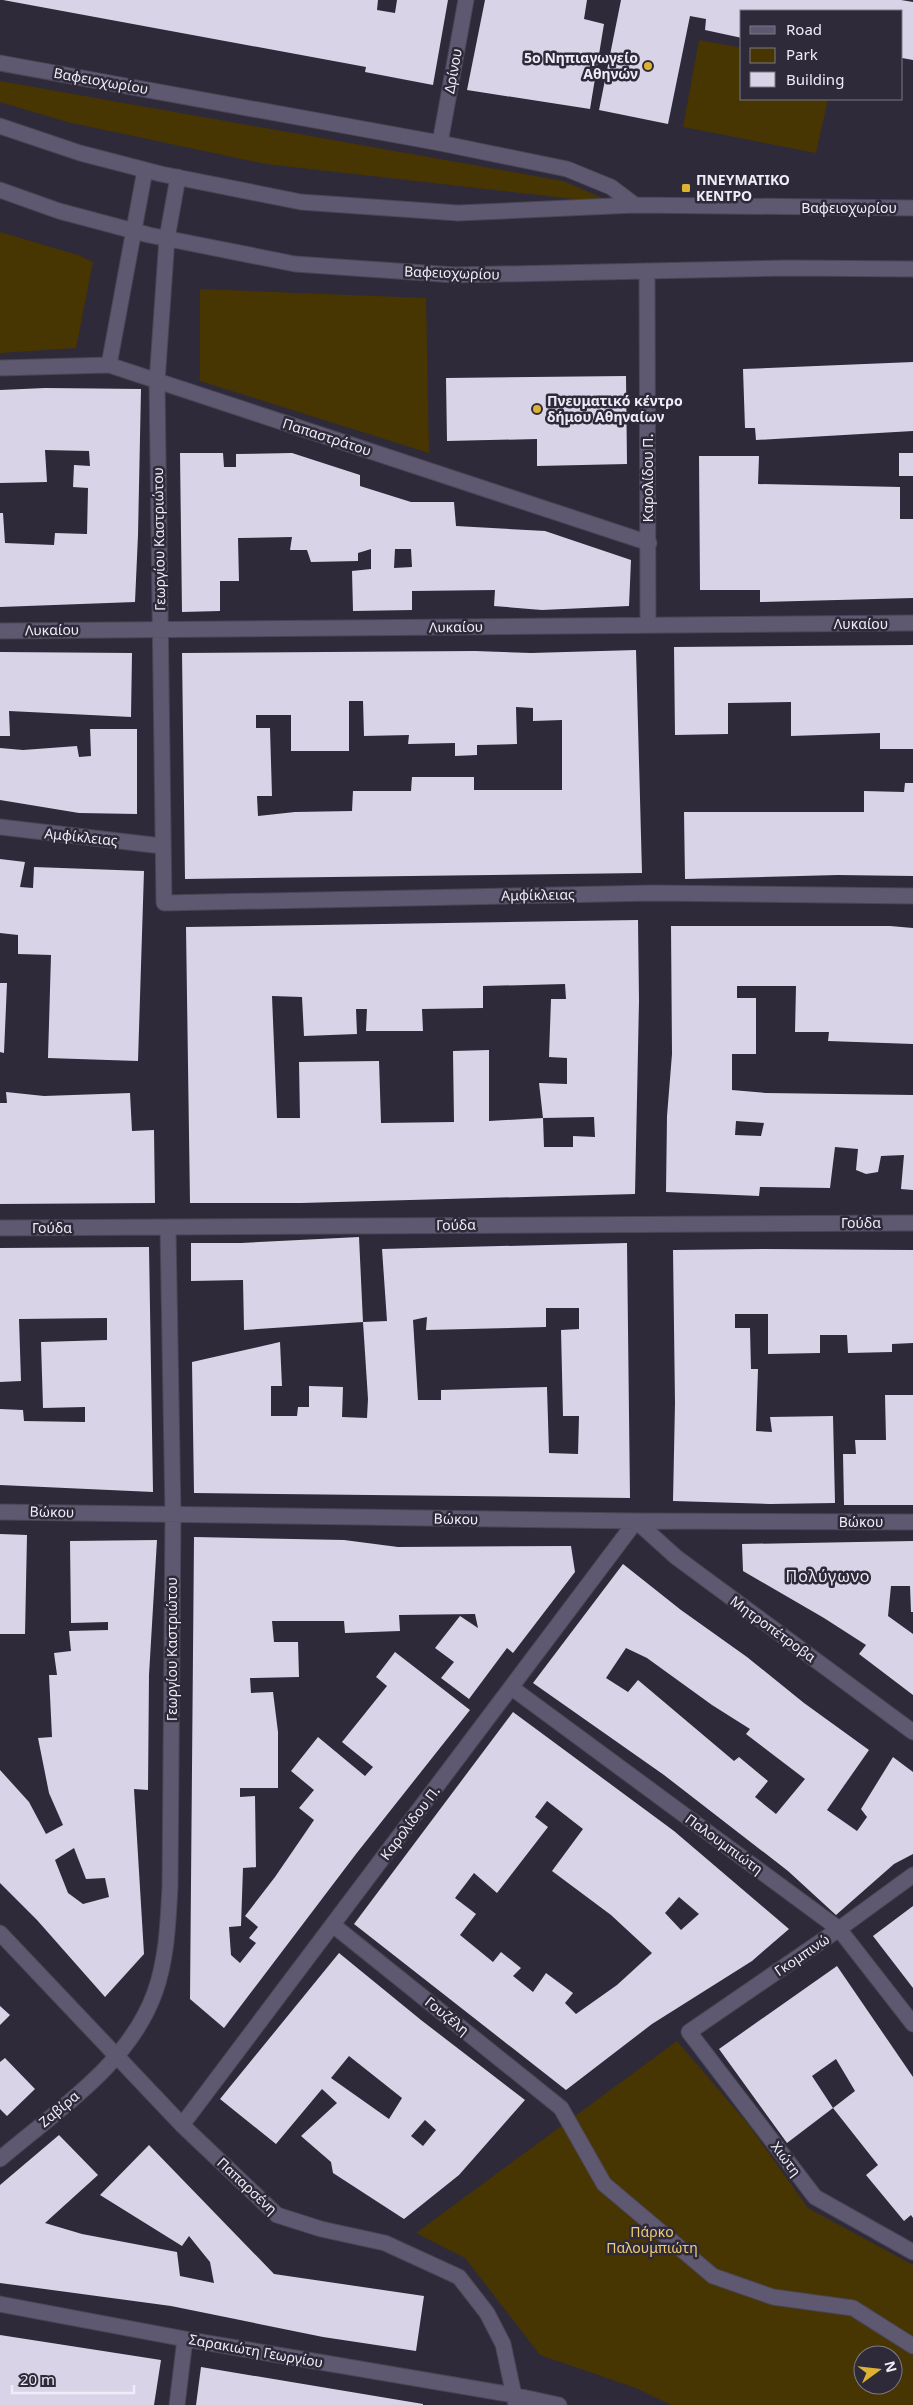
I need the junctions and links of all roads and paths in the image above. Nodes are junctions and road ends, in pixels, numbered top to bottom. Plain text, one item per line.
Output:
1 (466, 0) edge
2 (0, 63) edge
3 (0, 126) edge
4 (440, 143) junction
5 (146, 170) junction
6 (178, 177) junction
7 (0, 190) edge
8 (635, 205) junction
9 (913, 208) edge
10 (133, 231) junction
11 (167, 238) junction
12 (913, 269) edge
13 (647, 271) junction
14 (109, 365) junction
15 (0, 368) edge
16 (157, 382) junction
17 (649, 543) junction
18 (913, 623) edge
19 (648, 625) junction
20 (160, 630) junction
21 (0, 631) edge
22 (0, 827) edge
23 (162, 846) junction
24 (913, 896) edge
25 (164, 903) joint
26 (913, 1223) edge
27 (0, 1228) edge
28 (168, 1228) junction
29 (0, 1512) edge
30 (173, 1515) junction
31 (636, 1521) junction
32 (913, 1522) edge
33 (512, 1688) junction
34 (913, 1732) edge
35 (913, 1875) edge
36 (333, 1925) junction
37 (839, 1929) junction
38 (0, 1933) edge
39 (913, 2024) edge
40 (689, 2032) joint
41 (117, 2058) junction
42 (182, 2125) junction
43 (0, 2159) edge
44 (913, 2252) edge
45 (0, 2304) edge
46 (185, 2339) junction
47 (913, 2346) edge
48 (515, 2400) edge
49 (177, 2405) edge
50 (559, 2405) edge

1 - 4 street, Δρίνου
2 - 4 street, Βαφειοχωρίου
3 - 5 street, Βαφειοχωρίου
4 - 8 street, Βαφειοχωρίου
5 - 6 street, Βαφειοχωρίου
5 - 10 street
6 - 8 street, Βαφειοχωρίου
6 - 11 street, Γεωργίου Καστριώτου
7 - 10 street, Βαφειοχωρίου
8 - 9 street, Βαφειοχωρίου
10 - 11 street, Βαφειοχωρίου
10 - 14 street
11 - 13 street, Βαφειοχωρίου
11 - 16 street, Γεωργίου Καστριώτου
12 - 13 street, Βαφειοχωρίου
13 - 17 street, Καρολίδου Π.
14 - 15 street, Παπαστράτου
14 - 16 street, Παπαστράτου
16 - 17 street, Παπαστράτου
16 - 20 street, Γεωργίου Καστριώτου
17 - 19 street, Καρολίδου Π.
18 - 19 street, Λυκαίου
19 - 20 street, Λυκαίου
20 - 21 street, Λυκαίου
20 - 23 street, Γεωργίου Καστριώτου
22 - 23 street, Αμφίκλειας
23 - 25 street, Γεωργίου Καστριώτου
24 - 25 street, Αμφίκλειας
26 - 28 street, Γούδα
27 - 28 street, Γούδα
28 - 30 street, Γεωργίου Καστριώτου
29 - 30 street, Βώκου
30 - 31 street, Βώκου
30 - 41 street, Γεωργίου Καστριώτου
31 - 32 street, Βώκου
31 - 33 street, Καρολίδου Π.
31 - 34 street, Μητροπέτροβα
33 - 36 street, Καρολίδου Π.
33 - 37 street, Παλουμπιώτη
35 - 37 street, Γκομπινώ
36 - 42 street, Καρολίδου Π.
36 - 47 street, Γουζέλη
37 - 39 street, Παλουμπιώτη
37 - 40 street, Γκομπινώ
38 - 41 street, Παπαρσένη
40 - 44 street, Χιώτη
41 - 42 street, Παπαρσένη
41 - 43 street, Ζαβίρα
42 - 48 street, Παπαρσένη
45 - 46 street, Σαρακιώτη Γεωργίου
46 - 48 street, Σαρακιώτη Γεωργίου
46 - 49 street
48 - 50 street

